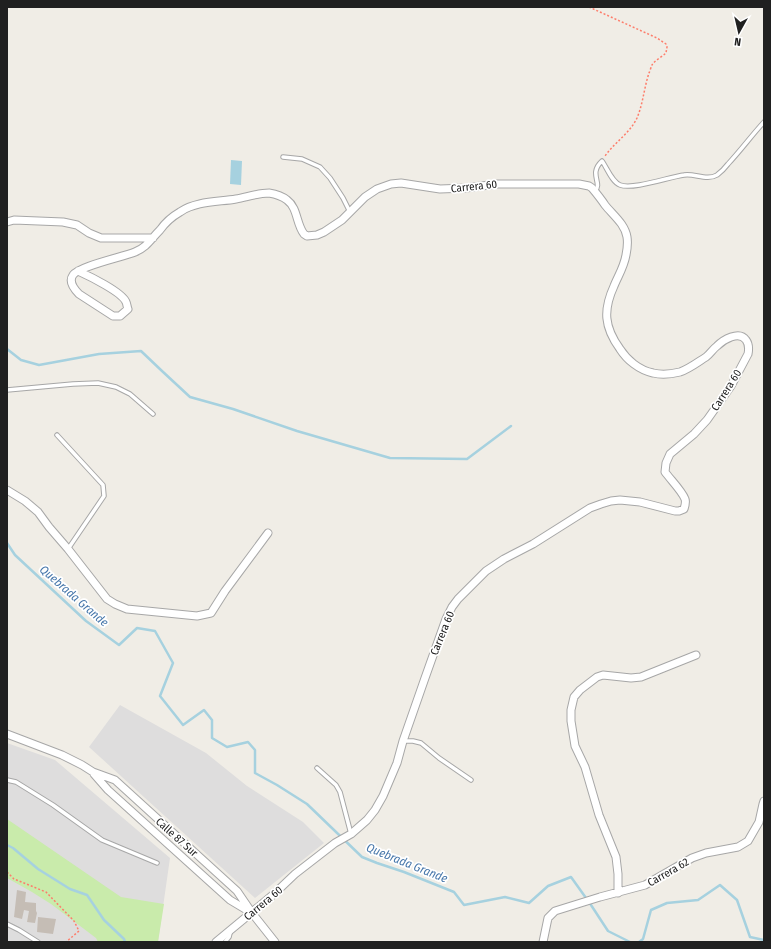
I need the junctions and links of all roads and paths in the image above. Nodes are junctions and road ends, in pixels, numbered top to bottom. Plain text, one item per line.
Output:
1 (589, 7) edge
2 (764, 122) edge
3 (283, 157) dead end
4 (602, 161) junction
5 (595, 191) junction
6 (350, 213) junction
7 (7, 222) edge
8 (153, 238) junction
9 (78, 271) junction
10 (7, 390) edge
11 (153, 414) dead end
12 (57, 435) dead end
13 (7, 490) edge
14 (268, 533) dead end
15 (68, 549) junction
16 (696, 655) dead end
17 (7, 734) edge
18 (403, 741) junction
19 (317, 768) dead end
20 (93, 772) junction
21 (7, 780) edge
22 (471, 780) dead end
23 (764, 801) edge
24 (349, 835) junction
25 (157, 863) dead end
26 (7, 872) edge
27 (618, 893) junction
28 (252, 913) junction
29 (7, 924) edge
30 (230, 930) junction
31 (38, 942) edge
32 (66, 942) edge
33 (216, 942) edge
34 (225, 942) edge
35 (275, 942) edge
36 (543, 942) edge

1 - 4 path
2 - 4 lane
3 - 6 lane
4 - 5 lane
5 - 6 street, Carrera 60
5 - 18 street, Carrera 60
6 - 8 street, Carrera 60
7 - 8 street
8 - 9 street
9 - 9 street
10 - 11 lane
12 - 15 lane
13 - 15 street
14 - 15 street
16 - 27 street
17 - 20 street, Calle 87 Sur
18 - 22 lane
18 - 24 street, Carrera 60
19 - 24 lane
20 - 28 street, Calle 87 Sur
20 - 28 street, Calle 87 Sur
21 - 25 lane
23 - 27 street, Carrera 62
24 - 28 street, Carrera 60
26 - 32 path
27 - 36 street, Carrera 62
28 - 30 street, Carrera 60
28 - 35 street, Calle 87 Sur
29 - 31 lane
30 - 33 street, Carrera 60
30 - 34 lane

